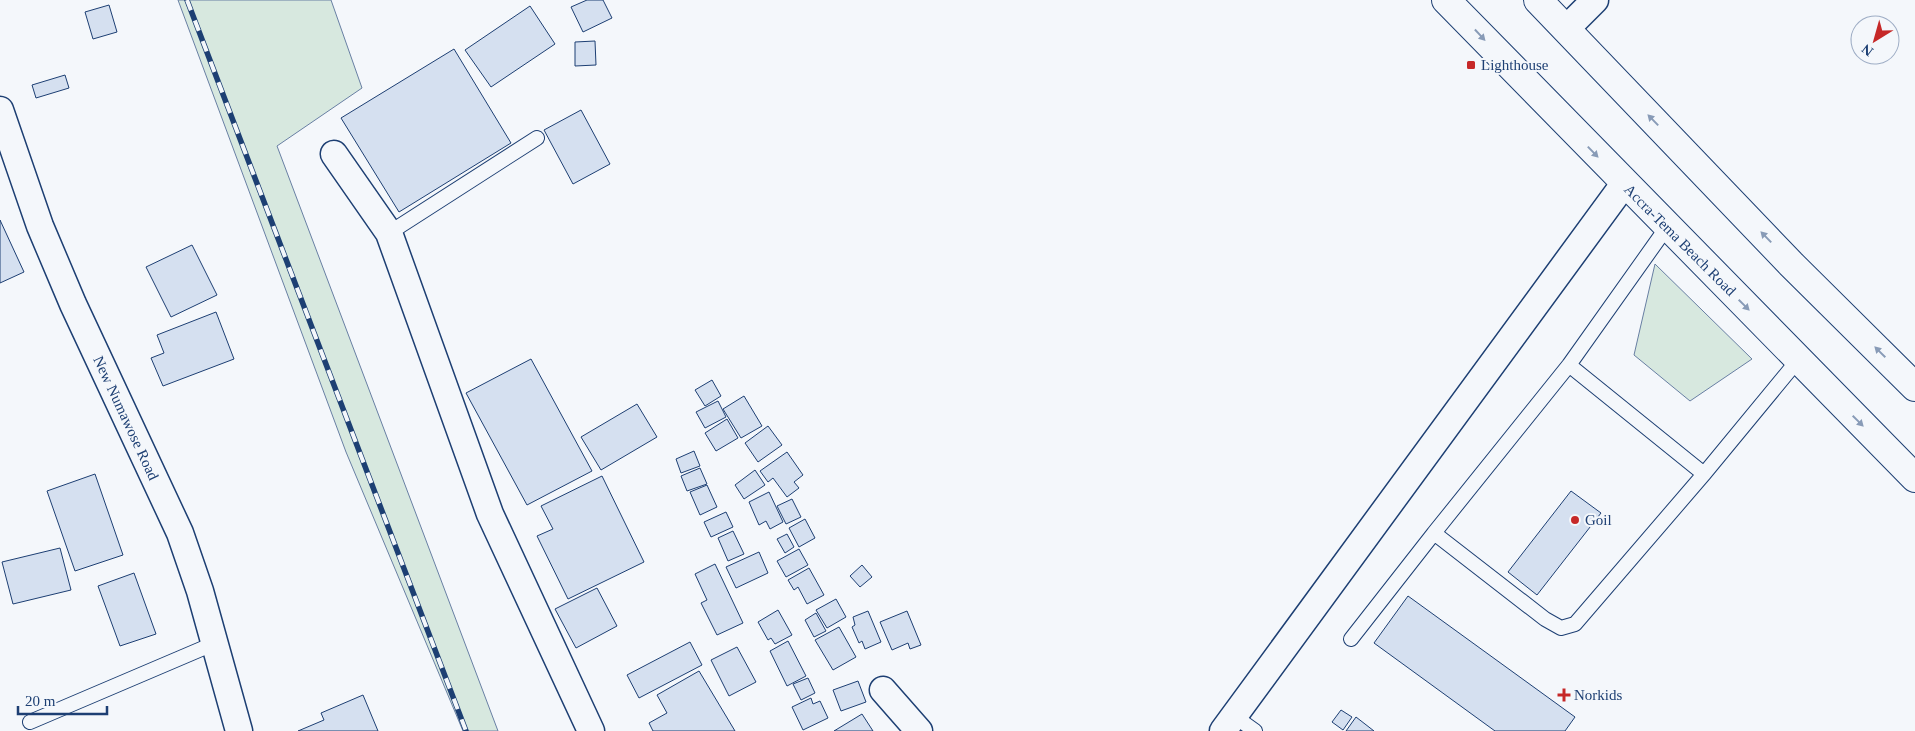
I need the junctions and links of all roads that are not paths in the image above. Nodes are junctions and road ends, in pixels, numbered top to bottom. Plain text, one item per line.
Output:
1 (1446, 0) edge
2 (1538, 0) edge
3 (1595, 0) edge
4 (1566, 29) junction
5 (0, 110) edge
6 (537, 138) dead end
7 (334, 154) dead end
8 (1624, 184) junction
9 (1667, 227) junction
10 (389, 233) junction
11 (1798, 360) junction
12 (1568, 365) junction
13 (1915, 387) edge
14 (1704, 474) junction
15 (1915, 478) edge
16 (1434, 533) junction
17 (1352, 639) dead end
18 (213, 644) junction
19 (882, 690) dead end
20 (30, 722) dead end
21 (1228, 723) edge
22 (239, 731) edge
23 (591, 731) edge
24 (919, 731) edge
25 (1255, 731) edge

1 -> 8 main road, Accra-Tema Beach Road
2 - 4 main road
3 - 4 street
13 -> 4 main road
5 - 18 street, New Numawose Road
6 - 10 lane
7 - 10 street
8 - 9 main road, Accra-Tema Beach Road
8 - 21 street
9 -> 11 main road, Accra-Tema Beach Road
9 - 12 lane
10 - 23 street
11 - 14 lane
11 -> 15 main road, Accra-Tema Beach Road
12 - 14 lane
12 - 16 lane
14 - 16 lane
16 - 17 lane
18 - 20 lane
18 - 22 street, New Numawose Road
19 - 24 street
21 - 25 lane

